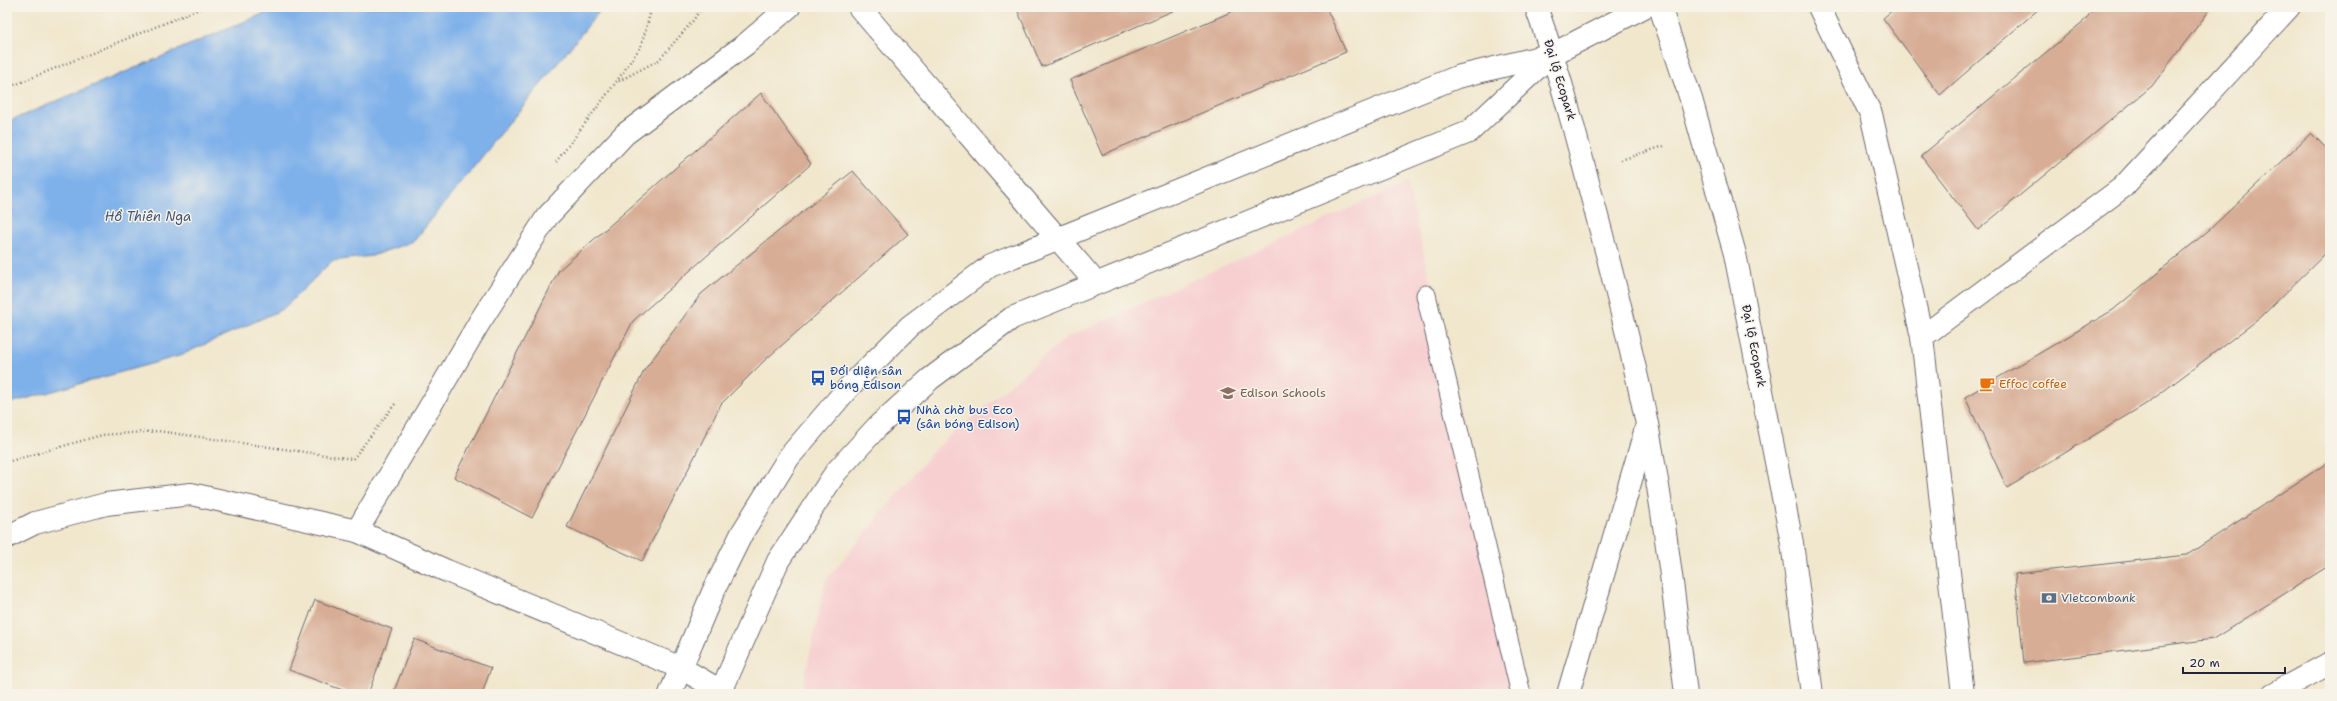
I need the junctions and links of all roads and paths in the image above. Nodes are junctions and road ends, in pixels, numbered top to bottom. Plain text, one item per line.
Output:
1 (204, 7) edge
2 (652, 7) edge
3 (702, 7) edge
4 (789, 7) edge
5 (859, 7) edge
6 (1536, 7) edge
7 (1644, 7) edge
8 (1660, 7) edge
9 (1819, 7) edge
10 (2289, 7) edge
11 (1553, 54) junction
12 (617, 81) junction
13 (7, 88) edge
14 (1664, 146) dead end
15 (1621, 160) dead end
16 (554, 164) dead end
17 (1057, 239) junction
18 (1096, 283) junction
19 (1426, 295) dead end
20 (1922, 337) junction
21 (398, 400) dead end
22 (1647, 425) junction
23 (7, 462) edge
24 (357, 531) junction
25 (7, 537) edge
26 (2330, 663) edge
27 (680, 668) junction
28 (723, 693) edge
29 (670, 694) edge
30 (1521, 694) edge
31 (1568, 694) edge
32 (1686, 694) edge
33 (1812, 694) edge
34 (1963, 694) edge
35 (2272, 694) edge

1 - 13 path
2 - 12 path
3 - 12 path
4 - 24 main road
5 - 17 main road
6 - 11 main road, Đại lộ Ecopark
7 - 11 main road
8 - 33 main road, Đại lộ Ecopark
9 - 20 main road
10 - 20 main road
11 - 17 main road
11 - 18 main road
11 - 22 main road, Đại lộ Ecopark
12 - 16 path
14 - 15 path
17 - 18 main road
17 - 27 main road
18 - 28 main road
19 - 30 lane
20 - 34 main road
21 - 23 path
22 - 31 main road
22 - 32 main road, Đại lộ Ecopark
24 - 25 main road
24 - 27 main road
26 - 35 main road
27 - 28 main road
27 - 29 main road

